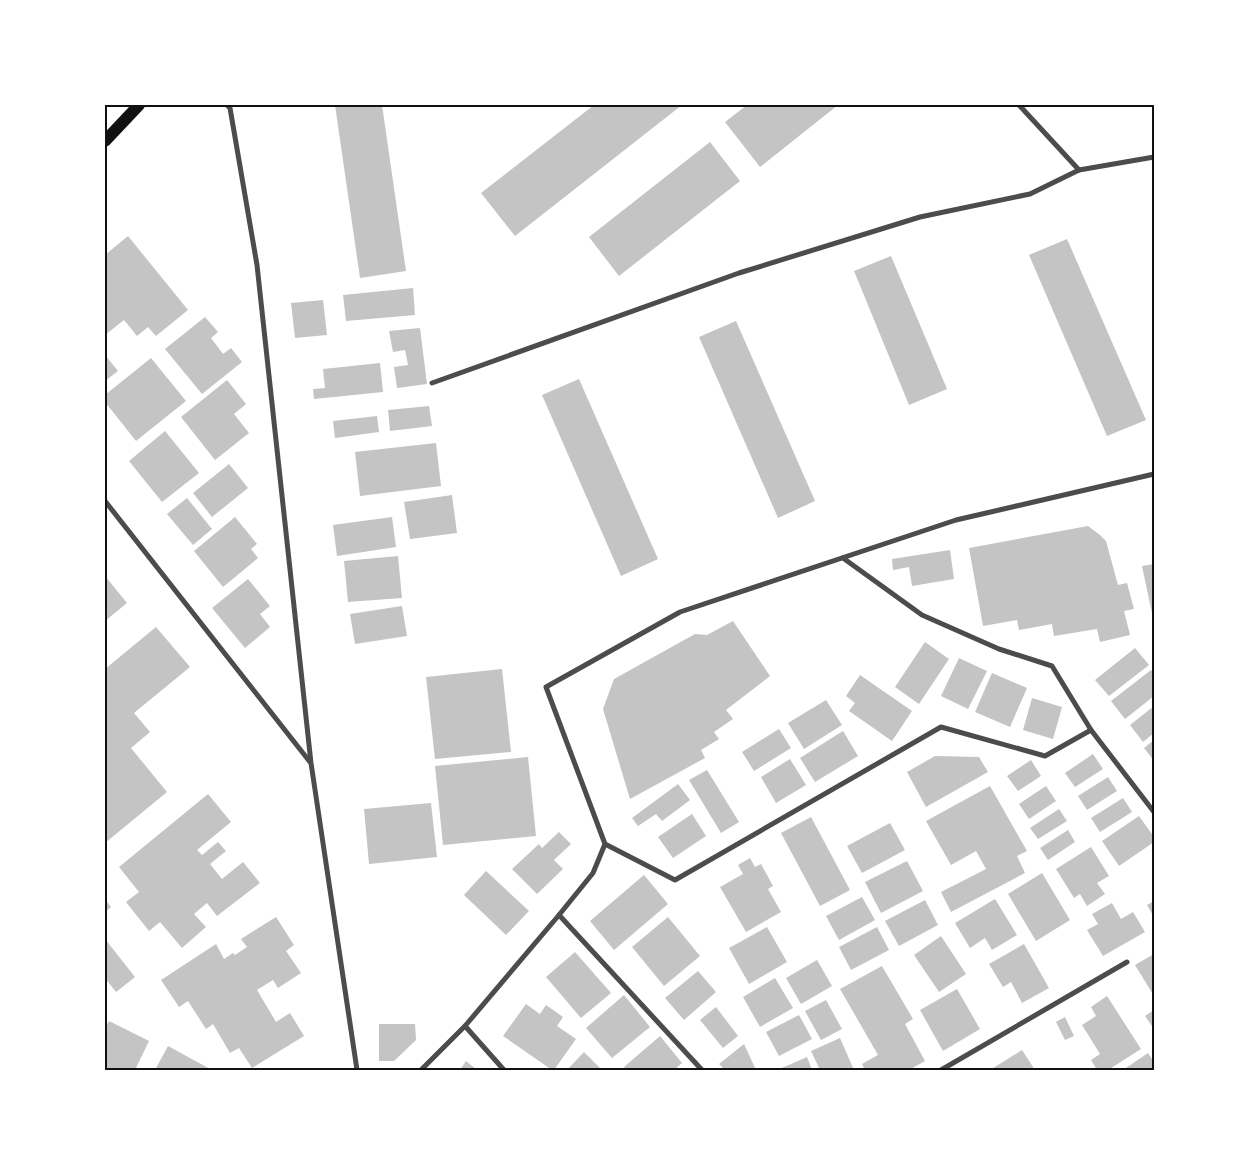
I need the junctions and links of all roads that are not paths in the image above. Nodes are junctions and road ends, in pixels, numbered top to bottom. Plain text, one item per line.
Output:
1 (139, 105) edge
2 (227, 105) edge
3 (1019, 105) edge
4 (105, 141) edge
5 (1154, 157) edge
6 (1079, 170) junction
7 (432, 383) dead end
8 (1154, 474) edge
9 (105, 501) edge
10 (843, 558) junction
11 (1091, 730) junction
12 (311, 763) junction
13 (1154, 812) edge
14 (605, 844) junction
15 (559, 915) junction
16 (1127, 962) dead end
17 (464, 1026) junction
18 (357, 1070) edge
19 (421, 1070) edge
20 (504, 1070) edge
21 (702, 1070) edge
22 (941, 1070) edge

1 - 4 main road
2 - 12 street
3 - 6 street
5 - 6 street
6 - 7 street
8 - 10 street
9 - 12 street
10 - 11 street
10 - 14 street
11 - 13 street
11 - 14 street
12 - 18 street
14 - 15 street
15 - 17 street
15 - 21 street
16 - 22 street
17 - 19 street
17 - 20 street

